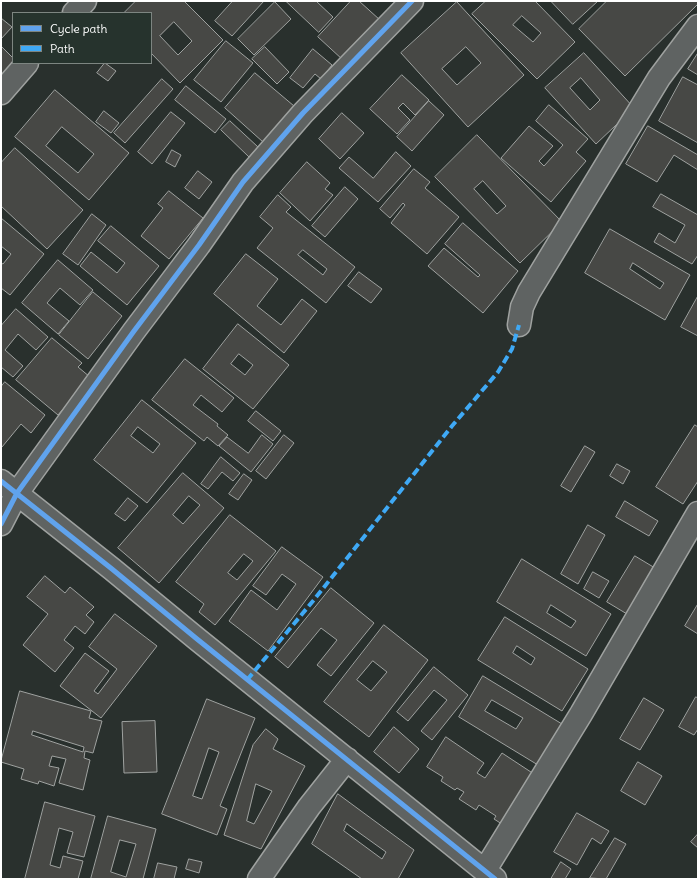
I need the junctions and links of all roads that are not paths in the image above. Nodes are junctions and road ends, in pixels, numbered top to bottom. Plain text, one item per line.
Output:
1 (85, 1) edge
2 (412, 1) edge
3 (75, 12) edge
4 (698, 26) edge
5 (26, 64) edge
6 (1, 93) edge
7 (519, 325) dead end
8 (9, 487) edge
9 (698, 513) edge
10 (1, 524) edge
11 (346, 759) junction
12 (490, 875) edge
13 (259, 879) edge

1 - 3 street
2 - 8 street
4 - 7 street
5 - 6 street
8 - 10 street
8 - 11 street
9 - 12 street
11 - 12 street
11 - 13 street

